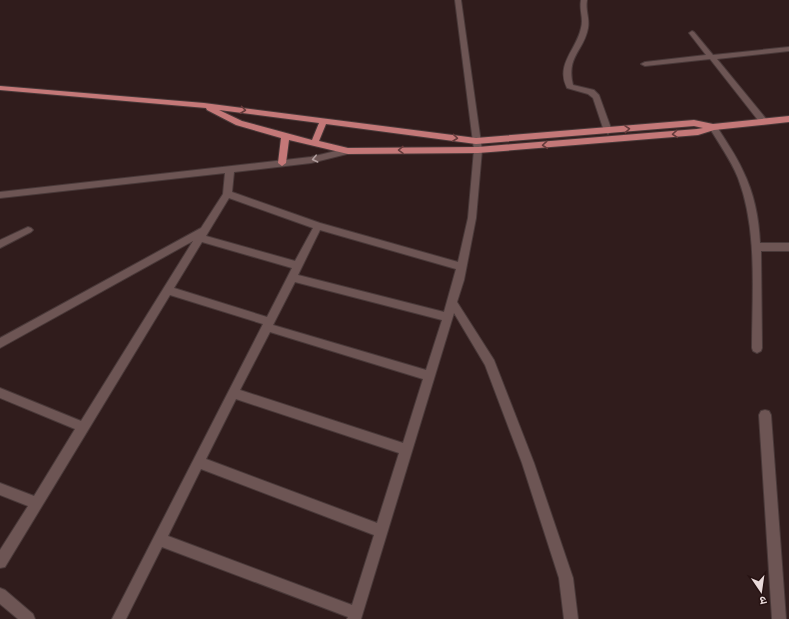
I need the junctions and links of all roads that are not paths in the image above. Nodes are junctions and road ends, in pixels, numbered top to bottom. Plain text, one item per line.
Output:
1 (458, 0) edge
2 (584, 0) edge
3 (692, 33) dead end
4 (789, 49) edge
5 (711, 57) junction
6 (645, 64) dead end
7 (0, 88) edge
8 (204, 104) junction
9 (789, 119) edge
10 (324, 121) junction
11 (764, 122) junction
12 (713, 127) junction
13 (608, 131) junction
14 (418, 134) junction
15 (285, 136) junction
16 (314, 143) junction
17 (477, 145) junction
18 (416, 150) junction
19 (348, 151) junction
20 (282, 163) junction
21 (230, 169) junction
22 (226, 194) junction
23 (0, 195) edge
24 (318, 226) junction
25 (28, 230) dead end
26 (202, 234) junction
27 (0, 244) edge
28 (755, 247) junction
29 (789, 247) edge
30 (298, 266) junction
31 (462, 267) junction
32 (292, 277) junction
33 (167, 290) junction
34 (452, 302) junction
35 (448, 317) junction
36 (268, 325) junction
37 (0, 343) edge
38 (757, 348) dead end
39 (429, 376) junction
40 (0, 393) edge
41 (233, 393) junction
42 (765, 415) dead end
43 (83, 427) junction
44 (406, 450) junction
45 (198, 462) junction
46 (0, 489) edge
47 (37, 503) junction
48 (381, 531) junction
49 (159, 539) junction
50 (0, 562) edge
51 (0, 595) edge
52 (355, 616) edge
53 (26, 618) edge
54 (119, 619) edge
55 (571, 619) edge
56 (779, 619) edge

1 - 17 street
2 - 13 street
3 - 5 street
4 - 5 street
5 - 6 street
5 - 11 street
7 - 8 main road
8 -> 10 main road
8 - 15 main road
9 - 11 main road
10 - 14 main road
10 - 16 main road
11 - 12 main road
13 -> 12 main road
12 -> 17 main road
12 - 28 street
13 - 17 main road
14 -> 17 main road
14 - 18 main road
15 - 16 main road
15 - 20 main road
16 - 19 main road
17 - 18 main road
17 - 31 street
18 -> 19 main road
19 -> 20 street
20 - 21 street
21 - 22 street
21 - 23 street
22 - 24 street
22 - 26 street
24 - 30 street
24 - 31 street
25 - 27 street
26 - 30 street
26 - 33 street
26 - 37 street
28 - 29 street
28 - 38 street
30 - 32 street
31 - 34 street
32 - 35 street
32 - 36 street
33 - 36 street
33 - 43 street
34 - 35 street
34 - 55 street
35 - 39 street
36 - 39 street
36 - 41 street
39 - 44 street
40 - 43 street
41 - 44 street
41 - 45 street
42 - 56 street
43 - 47 street
44 - 48 street
45 - 48 street
45 - 49 street
46 - 47 street
47 - 50 street
48 - 52 street
49 - 52 street
49 - 54 street
51 - 53 street

